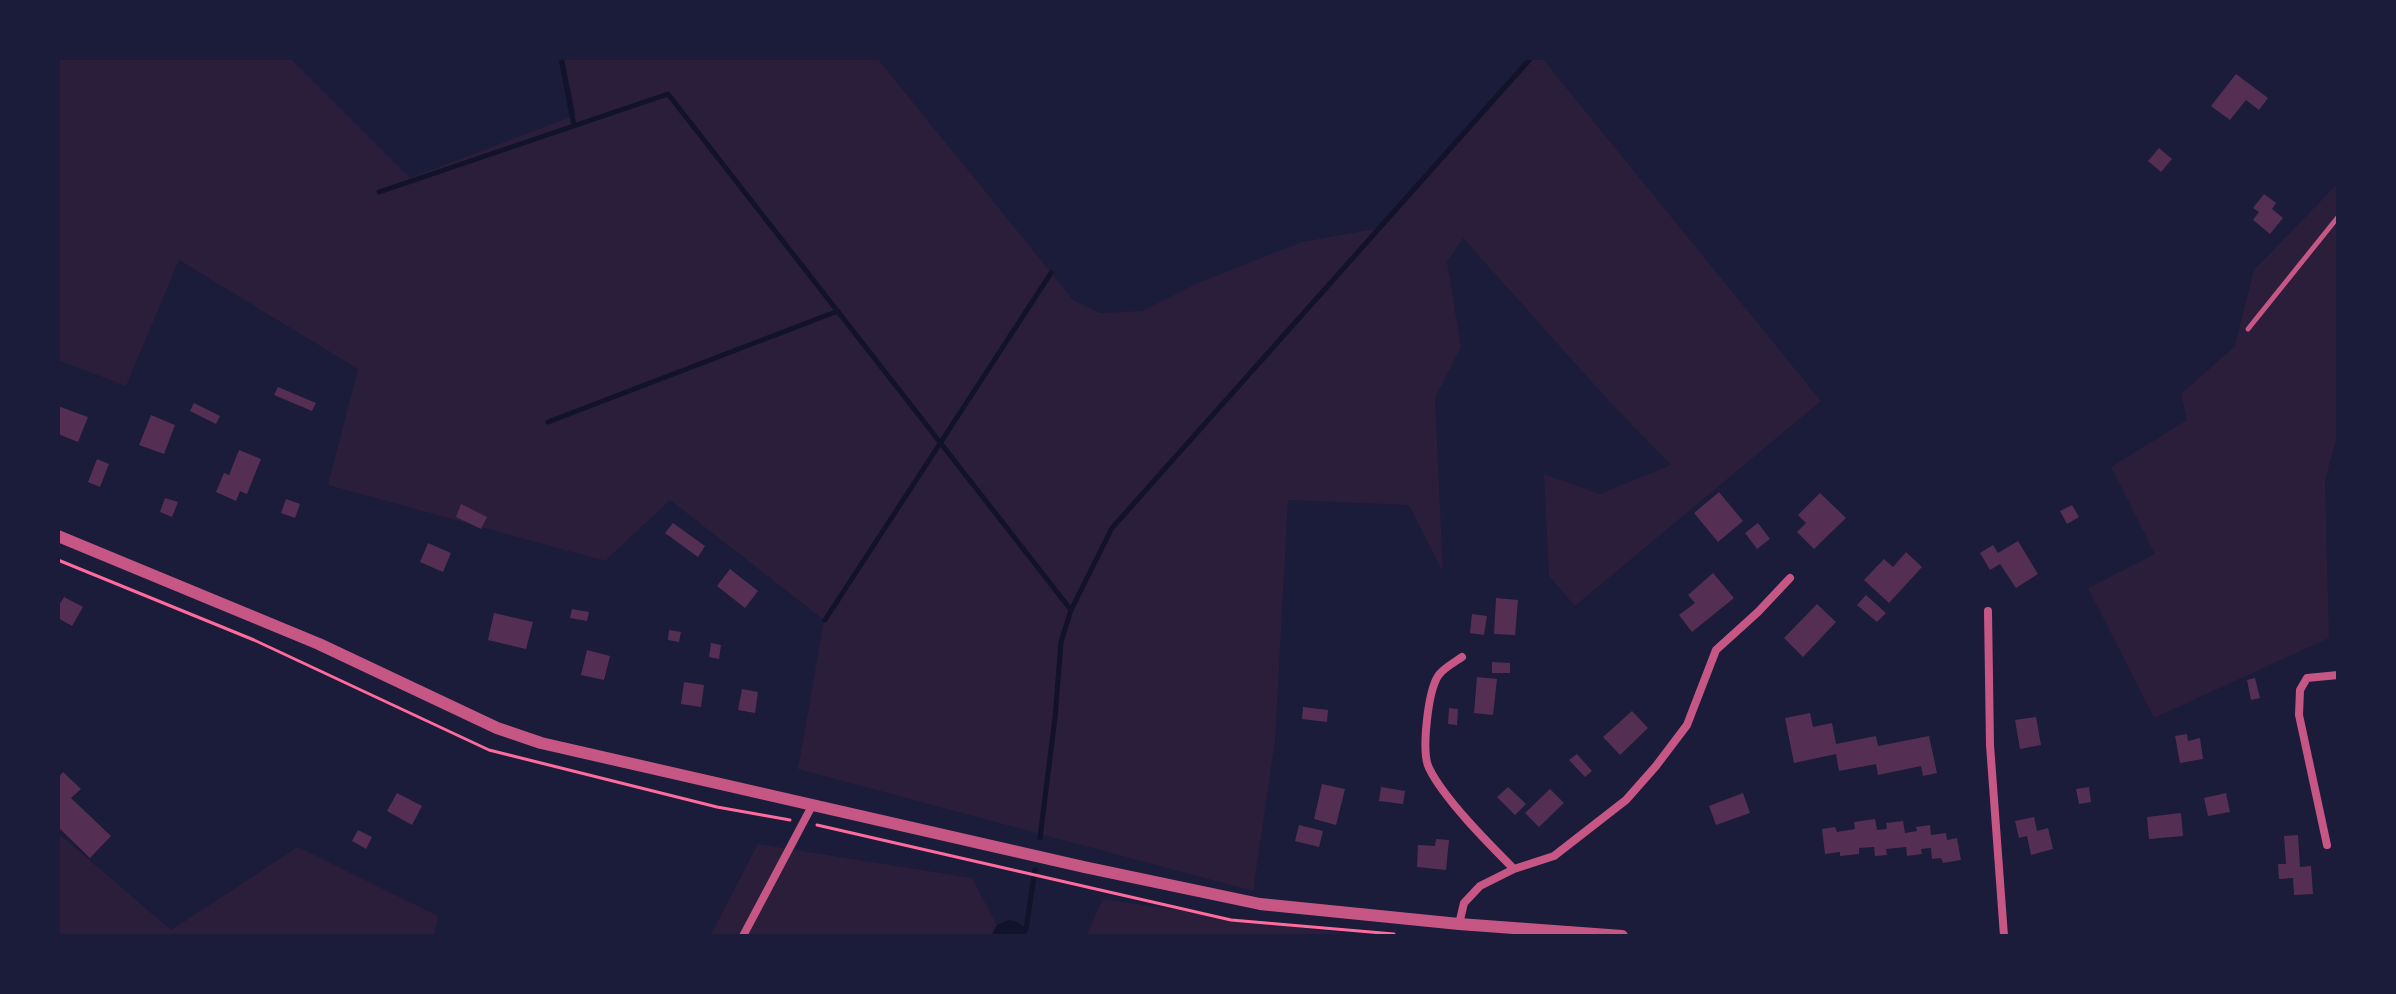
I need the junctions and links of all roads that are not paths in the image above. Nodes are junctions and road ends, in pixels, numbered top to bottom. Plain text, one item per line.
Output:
1 (2338, 217) edge
2 (2248, 329) dead end
3 (58, 536) edge
4 (1790, 578) dead end
5 (1988, 611) dead end
6 (1462, 657) dead end
7 (2338, 675) edge
8 (813, 804) junction
9 (2327, 845) dead end
10 (1514, 869) junction
11 (1459, 924) junction
12 (743, 936) edge
13 (1622, 936) edge
14 (2004, 936) edge

1 - 2 lane
3 - 8 street
4 - 10 street
5 - 14 street
6 - 10 street
7 - 9 street
8 - 11 street
8 - 12 street
10 - 11 street
11 - 13 street

